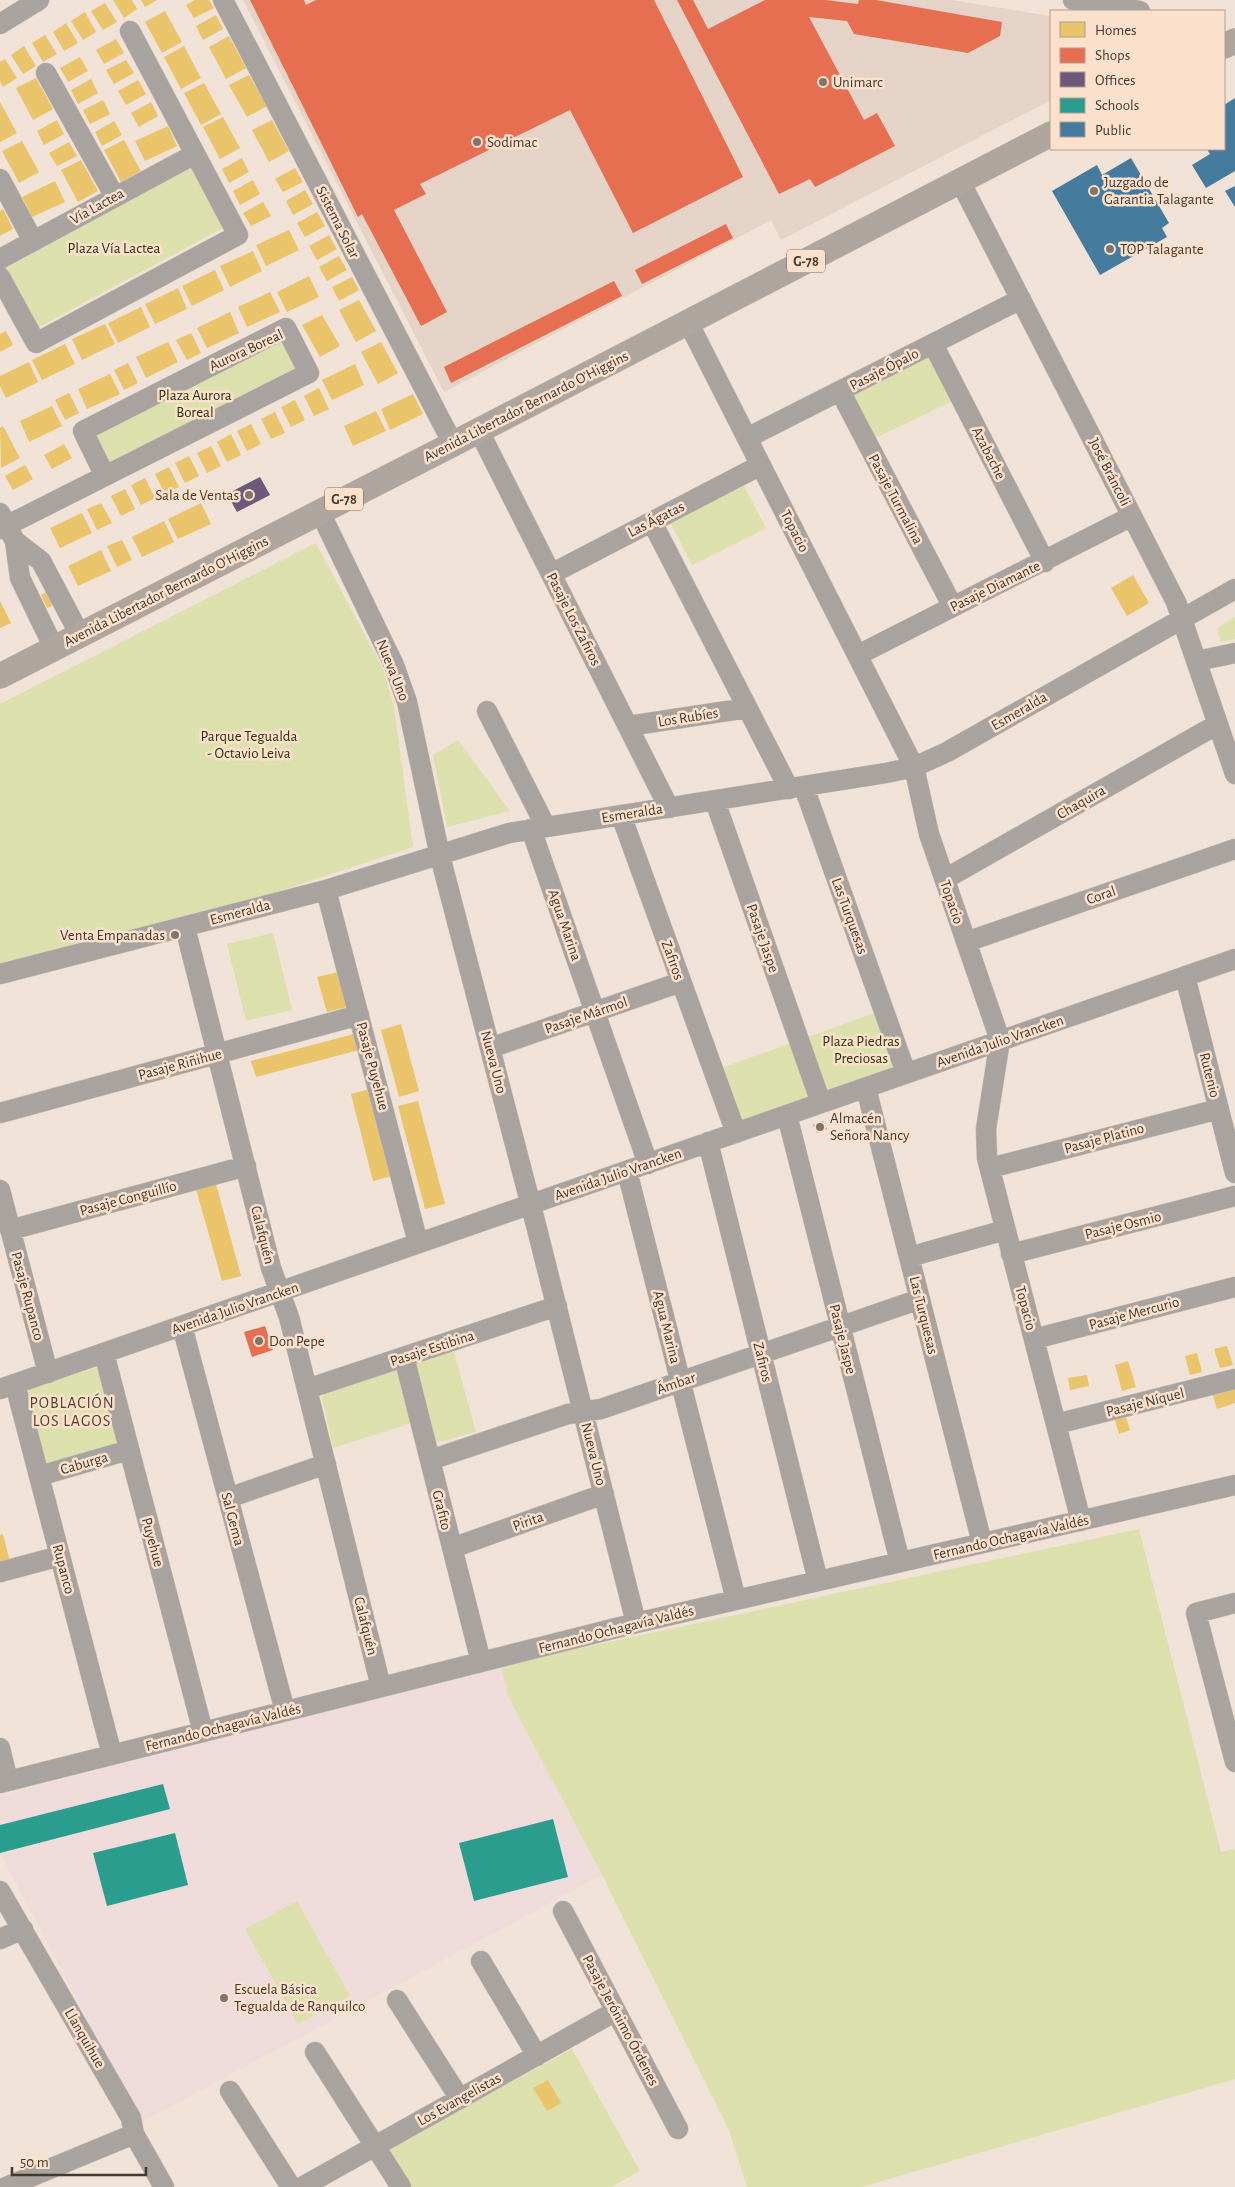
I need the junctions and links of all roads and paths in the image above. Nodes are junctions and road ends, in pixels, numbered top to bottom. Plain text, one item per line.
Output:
1 (39, 0) edge
2 (223, 0) edge
3 (1073, 0) edge
4 (1134, 10) edge
5 (0, 24) edge
6 (130, 31) dead end
7 (46, 73) dead end
8 (1050, 135) edge
9 (195, 154) junction
10 (0, 179) edge
11 (960, 181) junction
12 (115, 196) junction
13 (33, 241) junction
14 (0, 259) edge
15 (0, 277) edge
16 (1021, 299) junction
17 (688, 322) junction
18 (933, 344) junction
19 (840, 391) junction
20 (479, 431) junction
21 (748, 438) junction
22 (454, 444) junction
23 (761, 465) junction
24 (105, 476) junction
25 (320, 512) junction
26 (1132, 516) junction
27 (652, 522) junction
28 (5, 527) edge
29 (1045, 562) junction
30 (551, 574) junction
31 (1235, 589) edge
32 (953, 607) junction
33 (1182, 618) junction
34 (80, 635) junction
35 (54, 648) junction
36 (1235, 653) edge
37 (858, 655) junction
38 (1197, 660) junction
39 (0, 676) edge
40 (747, 708) junction
41 (487, 711) dead end
42 (1218, 724) junction
43 (628, 726) junction
44 (1233, 764) edge
45 (914, 767) junction
46 (797, 788) junction
47 (715, 801) junction
48 (669, 808) junction
49 (621, 815) junction
50 (539, 828) junction
51 (1235, 849) edge
52 (440, 856) junction
53 (945, 879) junction
54 (326, 890) junction
55 (185, 927) junction
56 (966, 942) junction
57 (1235, 959) edge
58 (0, 974) edge
59 (1185, 976) junction
60 (681, 982) junction
61 (595, 1012) junction
62 (359, 1015) junction
63 (1000, 1040) junction
64 (490, 1048) junction
65 (217, 1054) junction
66 (906, 1073) junction
67 (866, 1088) junction
68 (822, 1103) junction
69 (1219, 1109) junction
70 (0, 1113) edge
71 (787, 1115) junction
72 (736, 1133) junction
73 (708, 1142) junction
74 (648, 1164) junction
75 (246, 1166) junction
76 (990, 1168) junction
77 (627, 1171) junction
78 (1235, 1173) edge
79 (0, 1190) edge
80 (1235, 1196) edge
81 (531, 1205) junction
82 (10, 1230) junction
83 (1005, 1230) junction
84 (418, 1244) junction
85 (1011, 1254) junction
86 (909, 1257) junction
87 (1235, 1287) edge
88 (280, 1292) junction
89 (920, 1299) junction
90 (557, 1306) junction
91 (182, 1326) junction
92 (840, 1327) junction
93 (1034, 1339) junction
94 (104, 1353) junction
95 (761, 1354) junction
96 (404, 1357) junction
97 (48, 1373) junction
98 (1235, 1379) edge
99 (681, 1381) junction
100 (8, 1387) edge
101 (307, 1389) junction
102 (583, 1412) junction
103 (1056, 1424) junction
104 (129, 1450) junction
105 (430, 1460) junction
106 (326, 1464) junction
107 (39, 1476) junction
108 (1235, 1485) edge
109 (604, 1494) junction
110 (228, 1498) junction
111 (1081, 1521) junction
112 (982, 1543) junction
113 (452, 1548) junction
114 (60, 1556) junction
115 (900, 1562) junction
116 (0, 1572) edge
117 (818, 1581) junction
118 (736, 1600) junction
119 (1235, 1603) edge
120 (636, 1623) junction
121 (481, 1662) junction
122 (382, 1687) junction
123 (285, 1711) junction
124 (203, 1732) junction
125 (0, 1748) edge
126 (112, 1754) junction
127 (1235, 1762) edge
128 (4, 1782) edge
129 (0, 1891) edge
130 (563, 1911) dead end
131 (23, 1929) junction
132 (0, 1939) edge
133 (481, 1961) dead end
134 (397, 2000) dead end
135 (616, 2011) junction
136 (315, 2052) dead end
137 (537, 2056) junction
138 (230, 2091) dead end
139 (460, 2099) junction
140 (678, 2129) dead end
141 (134, 2134) junction
142 (375, 2146) junction
143 (6, 2187) edge
144 (164, 2187) edge
145 (291, 2187) edge
146 (302, 2187) edge
147 (401, 2187) edge

1 - 5 street
2 - 22 street, Sistema Solar
3 - 4 street
6 - 9 street
7 - 12 street
8 - 11 main road, Avenida Libertador Bernardo O'Higgins / G-78
9 - 12 street, Vía Lactea
9 - 15 street
10 - 13 street
11 - 16 street, José Bráncoli
11 - 17 main road, Avenida Libertador Bernardo O'Higgins / G-78
12 - 13 street, Vía Lactea
13 - 14 street, Vía Lactea
16 - 18 street, Pasaje Ópalo
16 - 26 street, José Bráncoli
17 - 20 main road, Avenida Libertador Bernardo O'Higgins / G-78
17 - 21 street, Topacio
18 - 19 street, Pasaje Ópalo
18 - 29 street, Azabache
19 - 21 street, Pasaje Ópalo
19 - 32 street, Pasaje Turmalina
20 - 22 main road, Avenida Libertador Bernardo O'Higgins / G-78
20 - 30 street, Pasaje Los Zafiros
21 - 23 street, Topacio
22 - 25 main road, Avenida Libertador Bernardo O'Higgins / G-78
23 - 27 street, Las Ágatas
23 - 37 street, Topacio
24 - 24 street, Aurora Boreal
24 - 28 street, Aurora Boreal
25 - 34 main road, Avenida Libertador Bernardo O'Higgins / G-78
25 - 52 street, Nueva Uno
26 - 29 street, Pasaje Diamante
26 - 33 street, José Bráncoli
27 - 30 street, Las Ágatas
27 - 40 street, Las Turquesas
28 - 34 street
28 - 35 street
29 - 32 street, Pasaje Diamante
30 - 43 street, Pasaje Los Zafiros
31 - 33 street, Esmeralda
32 - 37 street, Pasaje Diamante
33 - 38 street, José Bráncoli
33 - 45 street, Esmeralda
34 - 35 main road, Avenida Libertador Bernardo O'Higgins / G-78
35 - 39 main road, Avenida Libertador Bernardo O'Higgins / G-78
36 - 38 street
37 - 45 street, Topacio
38 - 42 street, José Bráncoli
40 - 43 street, Los Rubíes
40 - 46 street, Las Turquesas
41 - 50 street, Agua Marina
42 - 44 street, José Bráncoli
42 - 53 street, Chaquira
43 - 48 street, Pasaje Los Zafiros
45 - 46 street, Esmeralda
45 - 53 street, Topacio
46 - 47 street, Esmeralda
46 - 66 street, Las Turquesas
47 - 48 street, Esmeralda
47 - 68 street, Pasaje Jaspe
48 - 49 street, Esmeralda
49 - 50 street, Esmeralda
49 - 60 street, Zafiros
50 - 52 street, Esmeralda
50 - 61 street, Agua Marina
51 - 56 street, Coral
52 - 54 street, Esmeralda
52 - 64 street, Nueva Uno
53 - 56 street, Topacio
54 - 55 street, Esmeralda
54 - 62 street, Pasaje Puyehue
55 - 58 street, Esmeralda
55 - 65 street, Calafquén
56 - 63 street, Topacio
57 - 59 street, Avenida Julio Vrancken
59 - 63 street, Avenida Julio Vrancken
59 - 69 street, Rutenio
60 - 61 street, Pasaje Mármol
60 - 72 street, Zafiros
61 - 64 street, Pasaje Mármol
61 - 74 street, Agua Marina
62 - 65 street, Pasaje Riñihue
62 - 84 street, Pasaje Puyehue
63 - 66 street, Avenida Julio Vrancken
63 - 76 street, Topacio
64 - 81 street, Nueva Uno
65 - 70 street, Pasaje Riñihue
65 - 75 street, Calafquén
66 - 67 street, Avenida Julio Vrancken
67 - 68 street, Avenida Julio Vrancken
67 - 86 street, Las Turquesas
68 - 71 street, Avenida Julio Vrancken
69 - 76 street, Pasaje Platino
69 - 78 street, Rutenio
71 - 72 street, Avenida Julio Vrancken
71 - 92 street, Pasaje Jaspe
72 - 73 street, Avenida Julio Vrancken
73 - 74 street, Avenida Julio Vrancken
73 - 95 street, Zafiros
74 - 77 street, Avenida Julio Vrancken
75 - 82 street, Pasaje Conguillío
75 - 88 street, Calafquén
76 - 83 street, Topacio
77 - 81 street, Avenida Julio Vrancken
77 - 99 street, Agua Marina
79 - 82 street, Pasaje Rupanco
80 - 85 street, Pasaje Osmio
81 - 84 street, Avenida Julio Vrancken
81 - 90 street, Nueva Uno
82 - 97 street, Pasaje Rupanco
83 - 85 street, Topacio
83 - 86 street
84 - 88 street, Avenida Julio Vrancken
85 - 93 street, Topacio
86 - 89 street, Las Turquesas
87 - 93 street, Pasaje Mercurio
88 - 91 street, Avenida Julio Vrancken
88 - 101 street, Calafquén
89 - 92 street, Ámbar
89 - 112 street, Las Turquesas
90 - 96 street, Pasaje Estibina
90 - 102 street, Nueva Uno
91 - 94 street, Avenida Julio Vrancken
91 - 110 street, Sal Gema
92 - 95 street, Ámbar
92 - 115 street, Pasaje Jaspe
93 - 103 street, Topacio
94 - 97 street, Avenida Julio Vrancken
94 - 104 street, Puyehue
95 - 99 street, Ámbar
95 - 117 street, Zafiros
96 - 101 street, Pasaje Estibina
96 - 105 street, Grafito
97 - 100 street, Avenida Julio Vrancken
98 - 103 street, Pasaje Níquel
99 - 102 street, Ámbar
99 - 118 street, Agua Marina
100 - 107 street, Rupanco
101 - 106 street, Calafquén
102 - 105 street, Ámbar
102 - 109 street, Nueva Uno
103 - 111 street, Topacio
104 - 107 street, Caburga
104 - 124 street, Puyehue
105 - 113 street, Grafito
106 - 110 street
106 - 122 street, Calafquén
107 - 114 street, Rupanco
108 - 111 street, Fernando Ochagavía Valdés
109 - 113 street, Pirita
109 - 120 street, Nueva Uno
110 - 123 street, Sal Gema
111 - 112 street, Fernando Ochagavía Valdés
112 - 115 street, Fernando Ochagavía Valdés
113 - 121 street, Grafito
114 - 116 street
114 - 126 street, Rupanco
115 - 117 street, Fernando Ochagavía Valdés
117 - 118 street, Fernando Ochagavía Valdés
118 - 120 street, Fernando Ochagavía Valdés
119 - 127 street
120 - 121 street, Fernando Ochagavía Valdés
121 - 122 street, Fernando Ochagavía Valdés
122 - 123 street, Fernando Ochagavía Valdés
123 - 124 street, Fernando Ochagavía Valdés
124 - 126 street, Fernando Ochagavía Valdés
125 - 128 street
126 - 128 street, Fernando Ochagavía Valdés
129 - 131 street, Llanquihue
130 - 135 street, Pasaje Jerónimo Órdenes
131 - 132 street
131 - 141 street, Llanquihue
133 - 137 street
134 - 139 street
135 - 137 street, Los Evangelistas
135 - 140 street, Pasaje Jerónimo Órdenes
136 - 142 street
137 - 139 street, Los Evangelistas
138 - 145 street
139 - 142 street, Los Evangelistas
141 - 143 street
141 - 144 street, Llanquihue
142 - 146 street, Los Evangelistas
142 - 147 street

